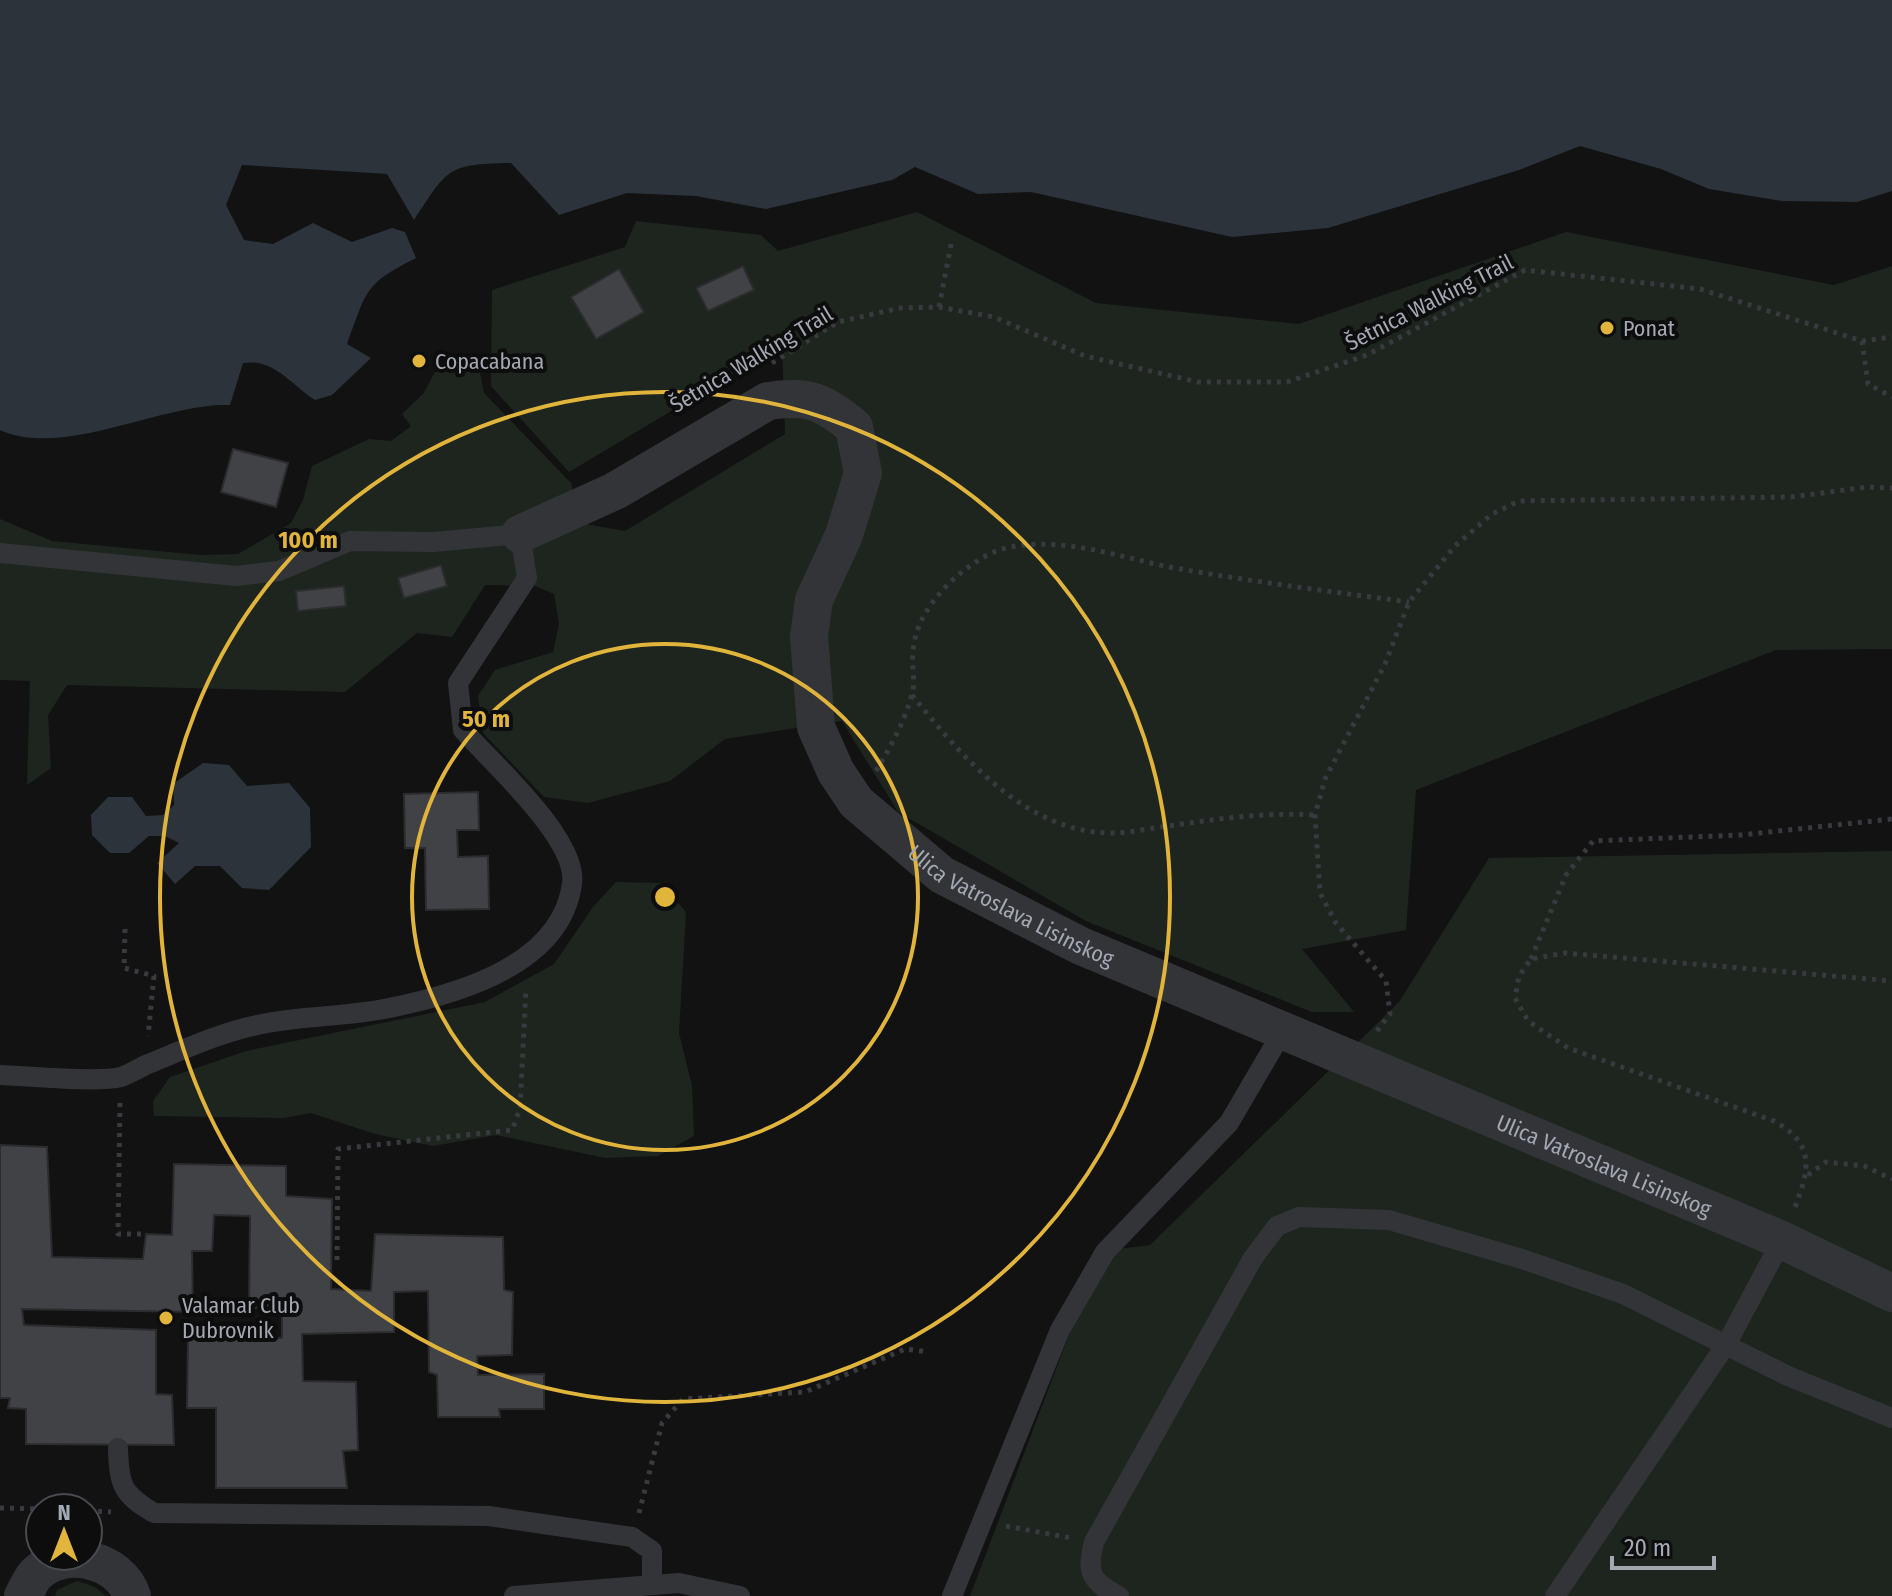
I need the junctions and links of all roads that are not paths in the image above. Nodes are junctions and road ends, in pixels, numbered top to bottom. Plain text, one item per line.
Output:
1 (520, 534) junction
2 (0, 553) edge
3 (1284, 1029) junction
4 (0, 1075) edge
5 (1782, 1240) junction
6 (1892, 1293) edge
7 (1727, 1343) junction
8 (1892, 1418) edge
9 (118, 1448) dead end
10 (652, 1584) junction
11 (23, 1596) edge
12 (132, 1596) edge
13 (514, 1596) edge
14 (740, 1596) edge
15 (952, 1596) edge
16 (1119, 1596) edge
17 (1555, 1596) edge

1 - 2 lane
1 - 3 street, Ulica Vatroslava Lisinskog
1 - 4 lane
3 - 5 street, Ulica Vatroslava Lisinskog
3 - 15 lane
5 - 6 street, Ulica Vatroslava Lisinskog
5 - 7 lane
7 - 8 lane
7 - 16 lane
7 - 17 lane
9 - 10 lane
10 - 13 lane
10 - 14 lane
11 - 12 street

